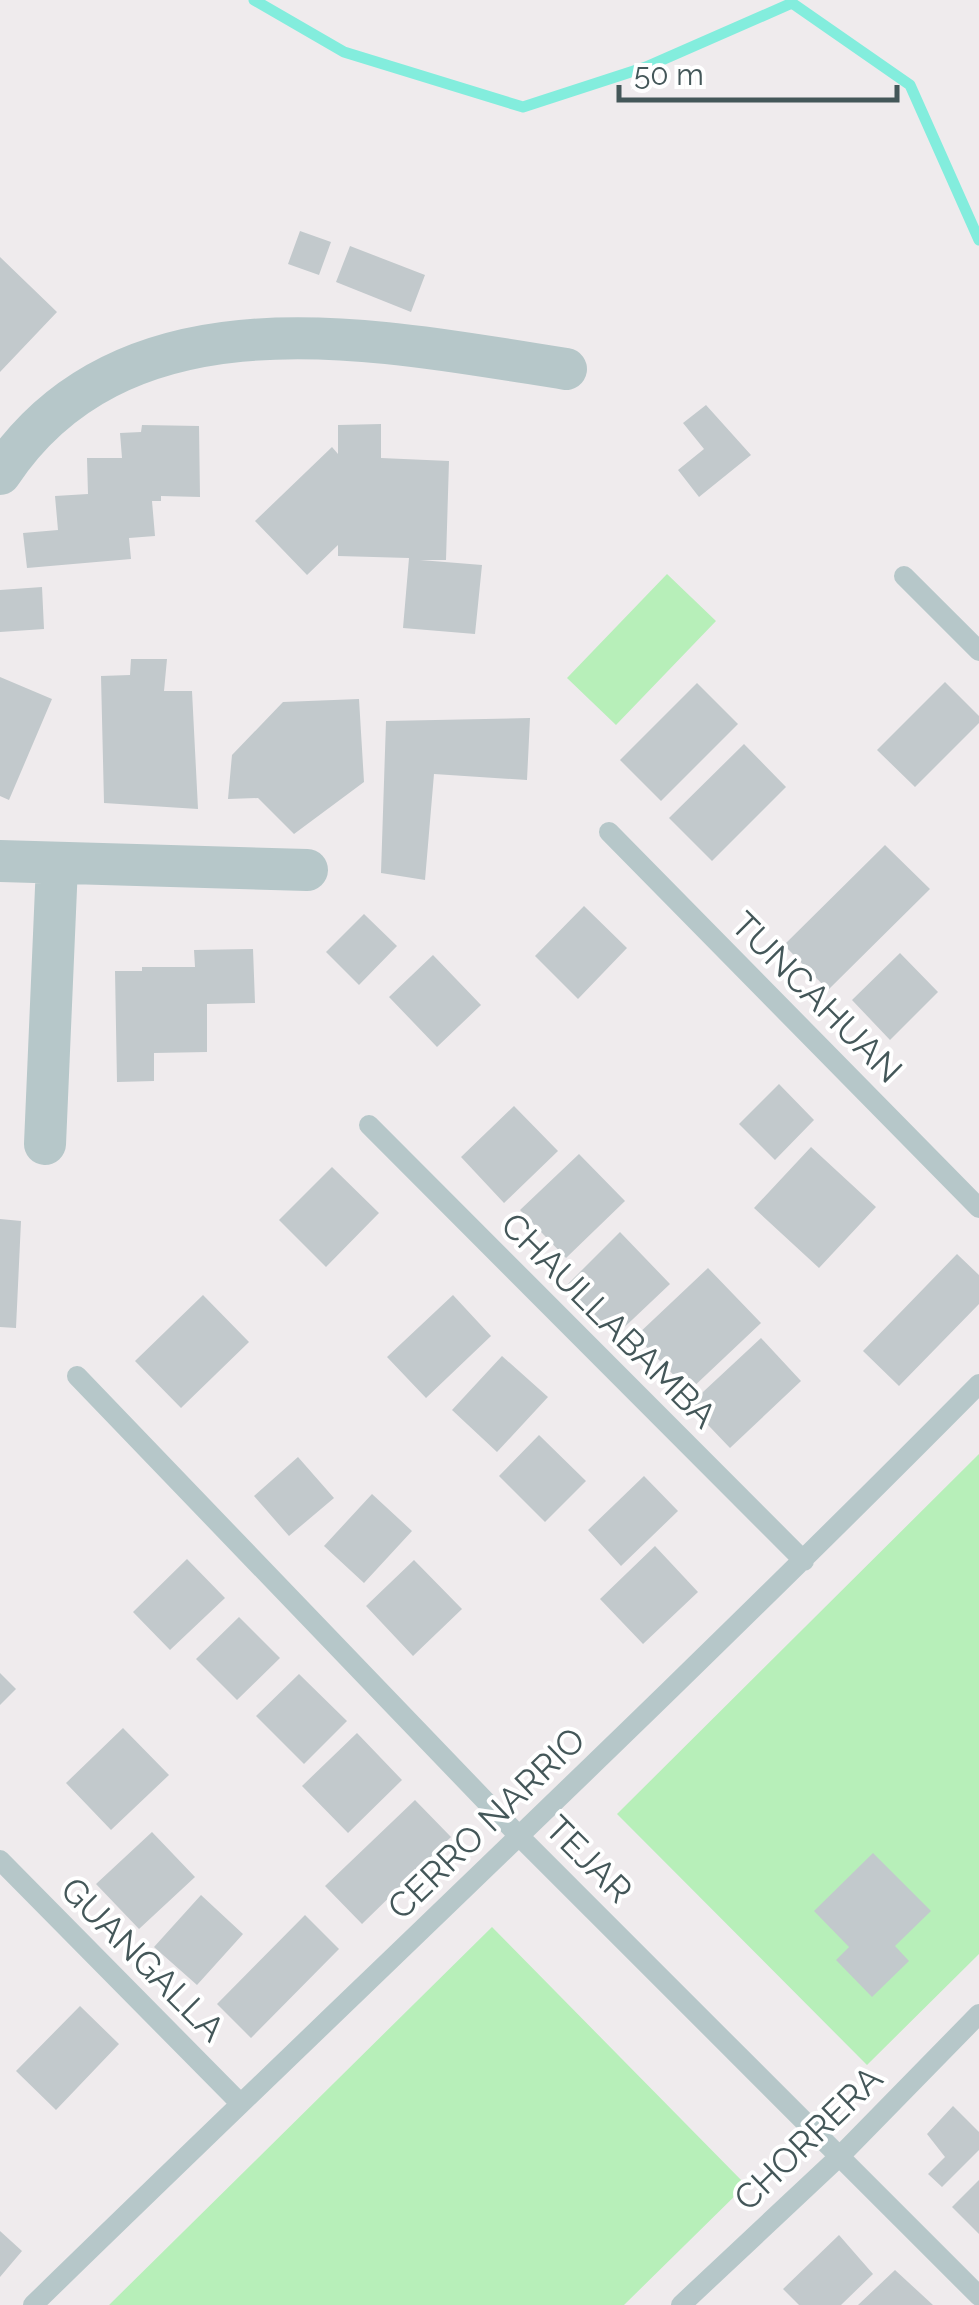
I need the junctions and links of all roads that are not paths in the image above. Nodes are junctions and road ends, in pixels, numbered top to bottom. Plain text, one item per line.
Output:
1 (566, 369) dead end
2 (0, 474) edge
3 (904, 576) dead end
4 (979, 651) edge
5 (609, 832) dead end
6 (0, 861) edge
7 (57, 864) junction
8 (306, 870) dead end
9 (369, 1125) dead end
10 (46, 1144) dead end
11 (979, 1208) edge
12 (77, 1376) dead end
13 (979, 1384) edge
14 (804, 1561) junction
15 (520, 1837) junction
16 (0, 1860) edge
17 (979, 2014) edge
18 (240, 2103) junction
19 (841, 2155) junction
20 (979, 2296) edge
21 (33, 2305) edge
22 (680, 2305) edge

1 - 2 street
3 - 4 lane
5 - 11 lane, TUNCAHUAN
6 - 7 street
7 - 8 street
7 - 10 street
9 - 14 lane, CHAULLABAMBA
12 - 15 lane, TEJAR
13 - 14 lane, CERRO NARRIO
14 - 15 lane, CERRO NARRIO
15 - 18 lane, CERRO NARRIO
15 - 19 lane, TEJAR
16 - 18 lane, GUANGALLA
17 - 19 lane, CHORRERA
18 - 21 lane, CERRO NARRIO
19 - 20 lane, TEJAR
19 - 22 lane, CHORRERA

